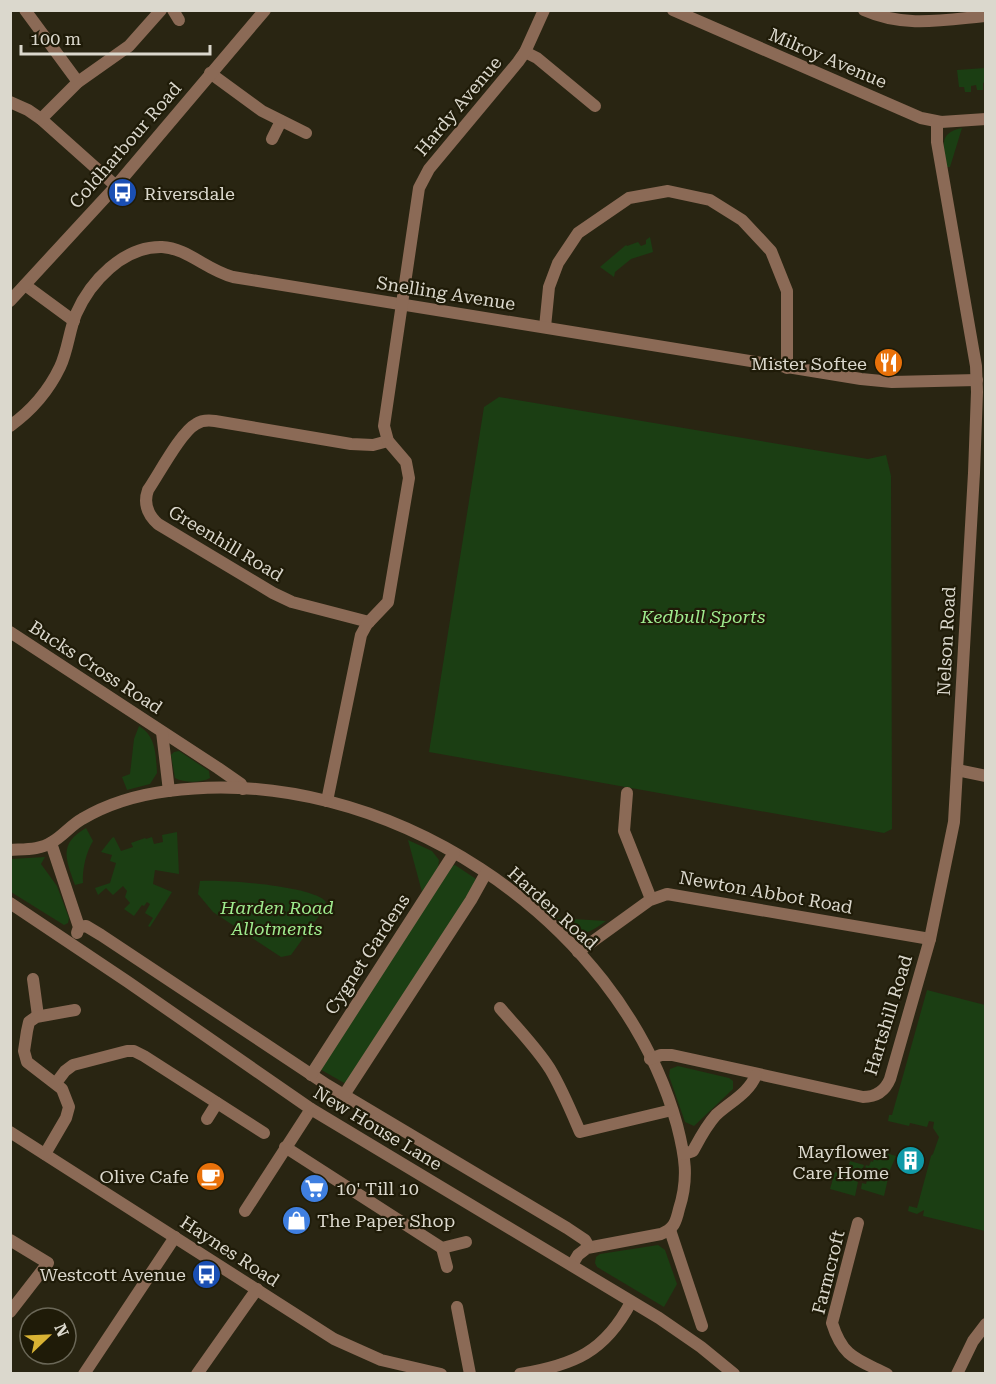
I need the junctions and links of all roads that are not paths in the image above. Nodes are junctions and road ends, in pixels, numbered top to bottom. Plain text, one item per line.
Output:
1 (25, 10) edge
2 (161, 10) edge
3 (265, 10) edge
4 (544, 10) edge
5 (673, 10) edge
6 (864, 10) edge
7 (986, 16) edge
8 (525, 52) junction
9 (210, 74) junction
10 (78, 82) junction
11 (10, 102) edge
12 (595, 106) dead end
13 (41, 119) junction
14 (986, 119) edge
15 (281, 121) junction
16 (938, 122) junction
17 (306, 133) dead end
18 (272, 139) dead end
19 (116, 186) junction
20 (25, 285) junction
21 (10, 301) edge
22 (402, 304) junction
23 (74, 321) junction
24 (545, 327) junction
25 (787, 368) junction
26 (976, 380) junction
27 (10, 426) edge
28 (387, 441) junction
29 (980, 472) edge
30 (369, 622) junction
31 (10, 632) edge
32 (162, 732) junction
33 (957, 770) junction
34 (986, 776) edge
35 (243, 789) junction
36 (169, 791) junction
37 (627, 793) dead end
38 (327, 801) junction
39 (954, 822) joint
40 (51, 843) junction
41 (10, 850) edge
42 (454, 853) junction
43 (486, 873) junction
44 (651, 899) junction
45 (12, 905) edge
46 (930, 939) junction
47 (578, 952) junction
48 (33, 979) dead end
49 (500, 1008) dead end
50 (75, 1010) dead end
51 (38, 1016) junction
52 (650, 1059) junction
53 (311, 1075) junction
54 (756, 1075) junction
55 (56, 1083) junction
56 (344, 1095) junction
57 (217, 1104) junction
58 (311, 1109) junction
59 (672, 1110) junction
60 (207, 1119) dead end
61 (10, 1132) edge
62 (264, 1133) dead end
63 (285, 1147) junction
64 (45, 1154) junction
65 (684, 1154) junction
66 (245, 1211) dead end
67 (858, 1223) dead end
68 (670, 1230) junction
69 (175, 1237) junction
70 (10, 1240) edge
71 (466, 1242) dead end
72 (589, 1247) junction
73 (442, 1248) junction
74 (572, 1265) junction
75 (447, 1267) dead end
76 (257, 1289) junction
77 (631, 1302) junction
78 (457, 1307) dead end
79 (10, 1312) edge
80 (986, 1324) edge
81 (702, 1326) dead end
82 (84, 1374) edge
83 (197, 1374) edge
84 (441, 1374) edge
85 (470, 1374) edge
86 (520, 1374) edge
87 (734, 1374) edge
88 (887, 1374) edge
89 (957, 1374) edge

1 - 10 street
2 - 10 street
3 - 9 street, Coldharbour Road
4 - 8 street, Hardy Avenue
5 - 16 street, Milroy Avenue
6 - 7 street
8 - 12 street
8 - 22 street, Hardy Avenue
9 - 15 street
9 - 19 street, Coldharbour Road
10 - 13 street
11 - 13 street
13 - 19 street
14 - 16 street
15 - 17 street
15 - 18 street
16 - 26 street, Nelson Road
19 - 20 street, Coldharbour Road
20 - 21 street, Coldharbour Road
20 - 23 street
22 - 23 street, Snelling Avenue
22 - 24 street, Snelling Avenue
22 - 28 street, Hardy Avenue
23 - 27 street, Snelling Avenue
24 - 25 street, Snelling Avenue
24 - 25 street
25 - 26 street, Snelling Avenue
26 - 29 street, Nelson Road
28 - 30 street
28 - 30 street, Greenhill Road
29 - 33 street, Nelson Road
30 - 38 street
31 - 32 street, Bucks Cross Road
32 - 35 street, Bucks Cross Road
32 - 36 street, Bucks Cross Road
33 - 34 street
33 - 39 street, Nelson Road
35 - 36 street, Harden Road
35 - 38 street, Harden Road
36 - 40 street, Harden Road
37 - 44 street
38 - 42 street, Harden Road
39 - 46 street, Hartshill Road
40 - 41 street, Harden Road
40 - 53 street, New House Lane
42 - 43 street, Harden Road
42 - 53 street, Cygnet Gardens
43 - 47 street, Harden Road
43 - 56 street
44 - 46 street, Newton Abbot Road
44 - 47 street, Newton Abbot Road
45 - 58 street, New House Lane
46 - 54 street, Hartshill Road
47 - 52 street, Harden Road
48 - 51 street
49 - 59 street
50 - 51 street
51 - 55 street
52 - 54 street, Hartshill Road
52 - 59 street, Harden Road
53 - 56 street, New House Lane
54 - 65 street
55 - 57 street
55 - 64 street
56 - 72 street, New House Lane
57 - 60 street
57 - 62 street
58 - 63 street
58 - 74 street, New House Lane
59 - 65 street, Harden Road
61 - 64 street, Haynes Road
63 - 66 street
63 - 73 street
64 - 69 street, Haynes Road
65 - 68 street, Harden Road
67 - 88 street, Farmcroft
68 - 72 street
68 - 81 street
69 - 76 street, Haynes Road
69 - 82 street
70 - 79 street
71 - 73 street
72 - 74 street
73 - 75 street
74 - 77 street, New House Lane
76 - 83 street
76 - 84 street, Haynes Road
77 - 86 street
77 - 87 street, New House Lane
78 - 85 street
80 - 89 street

